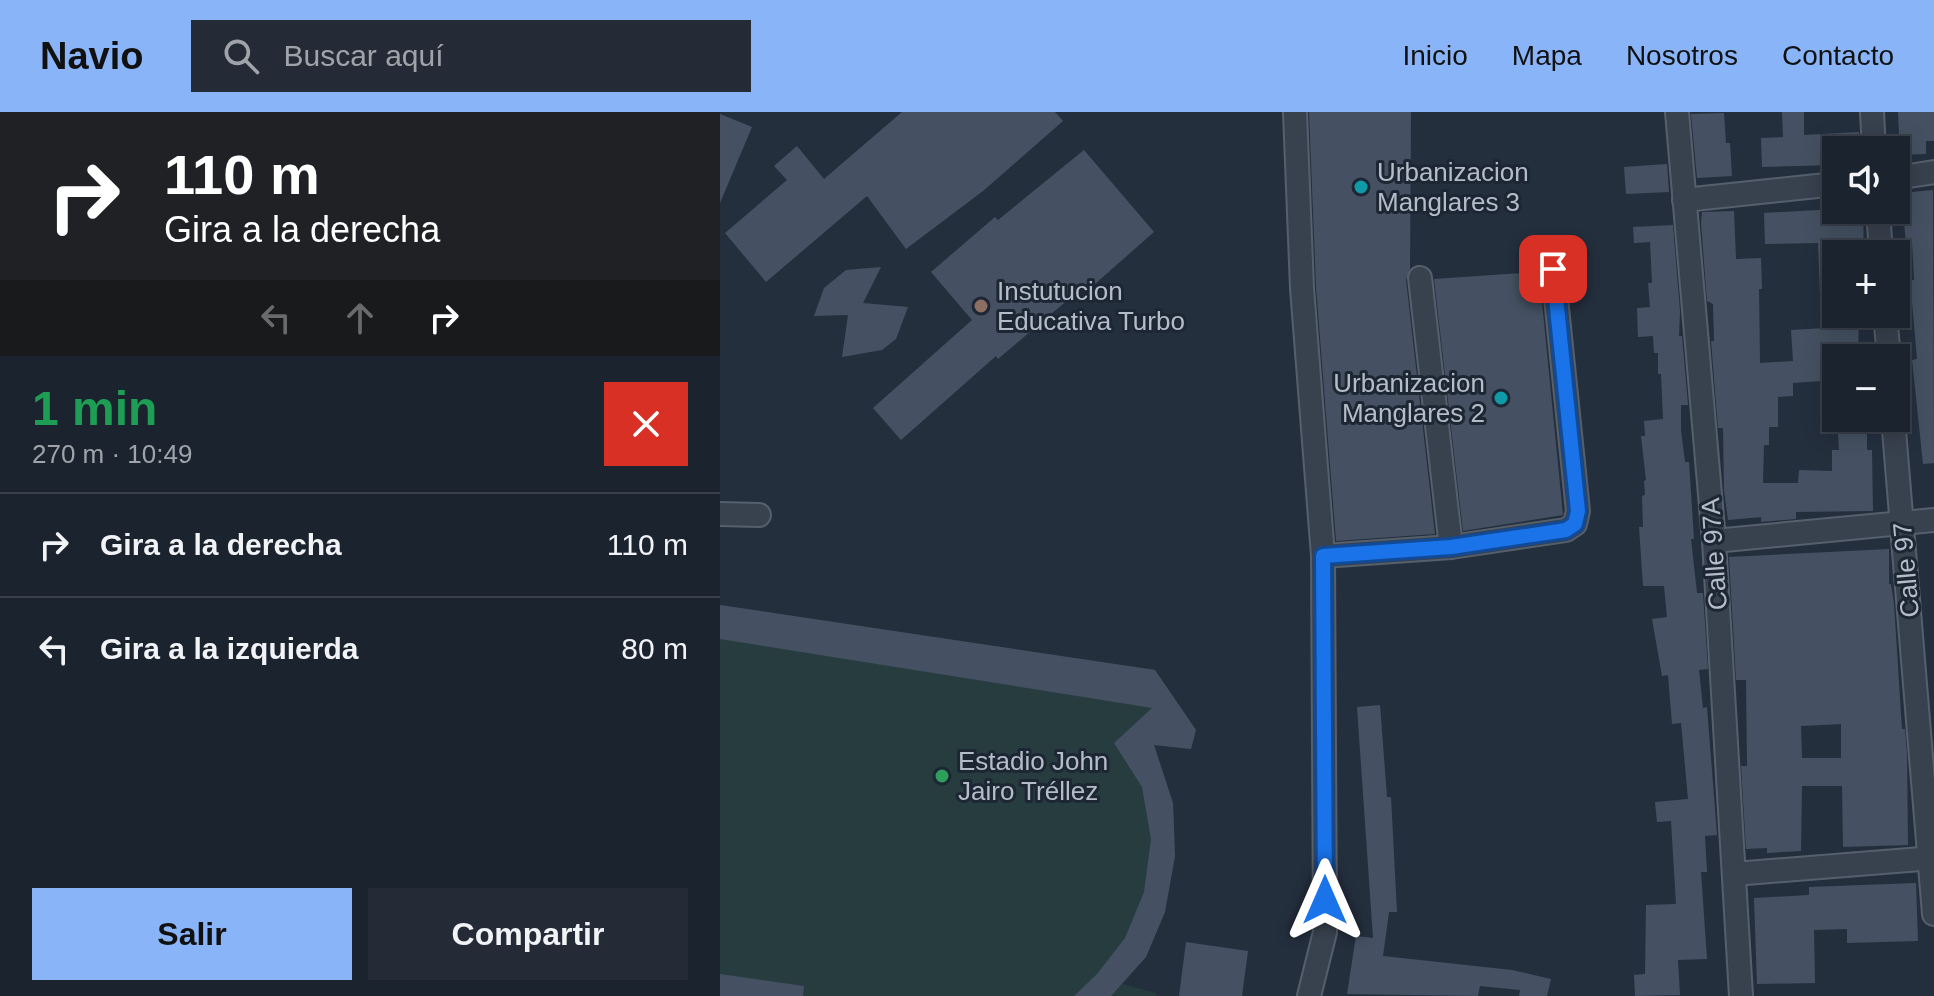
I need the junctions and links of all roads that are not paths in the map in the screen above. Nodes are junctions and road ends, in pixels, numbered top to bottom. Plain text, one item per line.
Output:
1 (1295, 112) edge
2 (1677, 112) edge
3 (1872, 112) edge
4 (1873, 136) edge
5 (1934, 172) edge
6 (1910, 176) edge
7 (1822, 185) edge
8 (1684, 200) junction
9 (1553, 269) dead end
10 (1420, 278) dead end
11 (1894, 432) edge
12 (720, 514) edge
13 (759, 515) dead end
14 (1934, 520) edge
15 (1902, 525) junction
16 (1714, 541) junction
17 (1451, 547) junction
18 (1323, 556) junction
19 (1932, 858) edge
20 (1734, 874) junction
21 (1934, 914) edge
22 (1309, 996) edge
23 (1741, 996) edge

1 - 18 street
2 - 8 street, Calle 97A
3 - 4 street
5 - 6 street
7 - 8 street
8 - 16 street, Calle 97A
9 - 17 street
10 - 17 street
11 - 15 street, Calle 97
12 - 13 street
14 - 15 street
15 - 16 street
15 - 19 street, Calle 97
16 - 20 street, Calle 97A
17 - 18 street
18 - 22 street
19 - 20 street
19 - 21 street, Calle 97
20 - 23 street, Calle 97A

